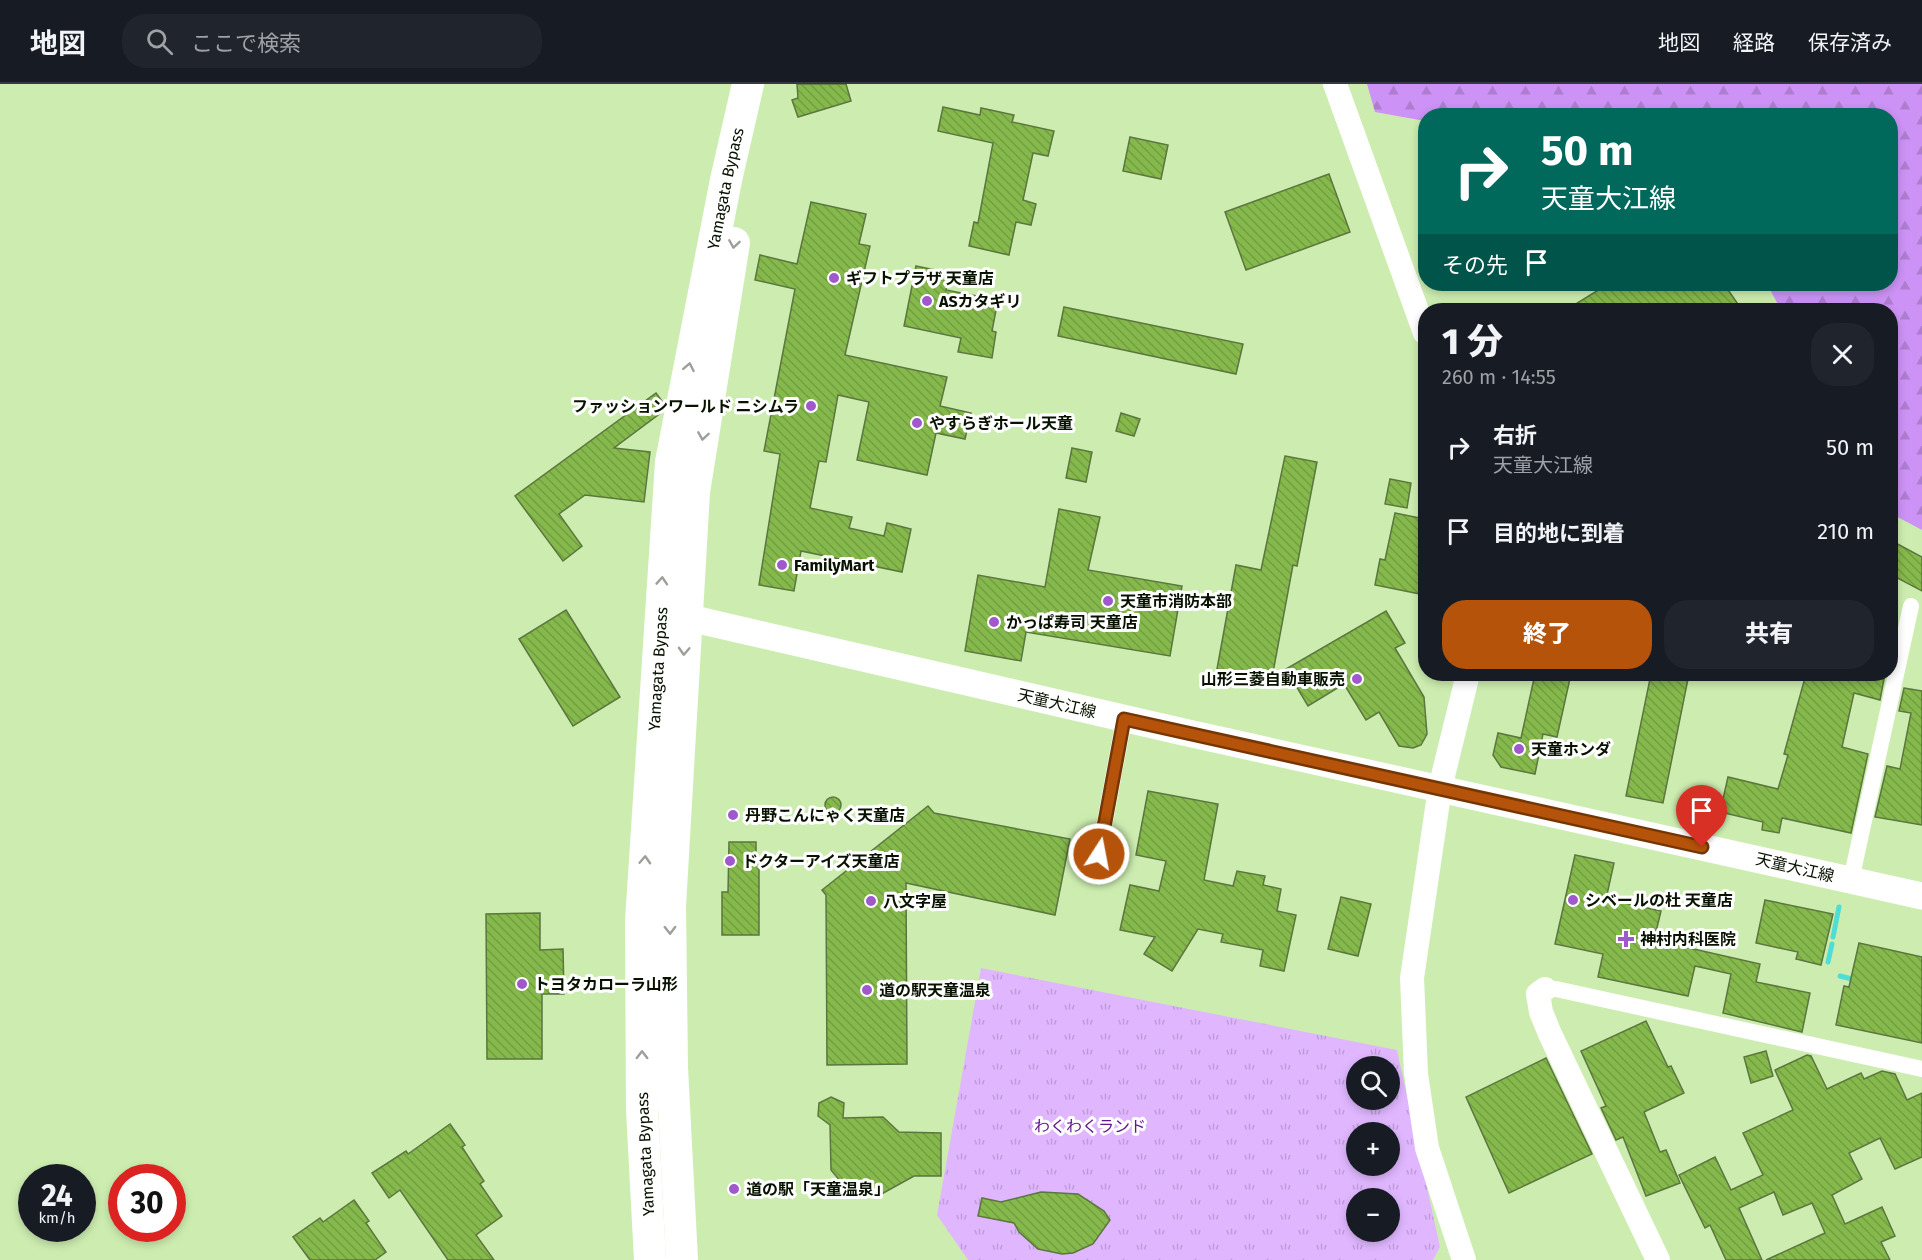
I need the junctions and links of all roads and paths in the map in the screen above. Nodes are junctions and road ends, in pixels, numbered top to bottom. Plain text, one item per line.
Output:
1 (748, 84) edge
2 (769, 84) edge
3 (1335, 84) edge
4 (1418, 314) edge
5 (1911, 606) dead end
6 (686, 617) junction
7 (1898, 665) edge
8 (1466, 681) edge
9 (1895, 681) edge
10 (1124, 719) junction
11 (1440, 788) junction
12 (1099, 854) dead end
13 (1851, 880) junction
14 (1922, 896) edge
15 (1545, 989) joint
16 (1922, 1069) edge
17 (650, 1260) edge
18 (682, 1260) edge
19 (1464, 1260) edge
20 (1658, 1260) edge

17 -> 1 highway, Yamagata Bypass
2 -> 6 highway, Yamagata Bypass
3 - 4 street
5 - 7 street
6 - 10 main road, 天童大江線
6 -> 18 highway, Yamagata Bypass
8 - 11 street
9 - 13 street
10 - 11 main road, 天童大江線
10 - 12 street
11 - 13 main road, 天童大江線
11 - 19 street
13 - 14 main road, 天童大江線
15 - 16 street
15 - 20 street

